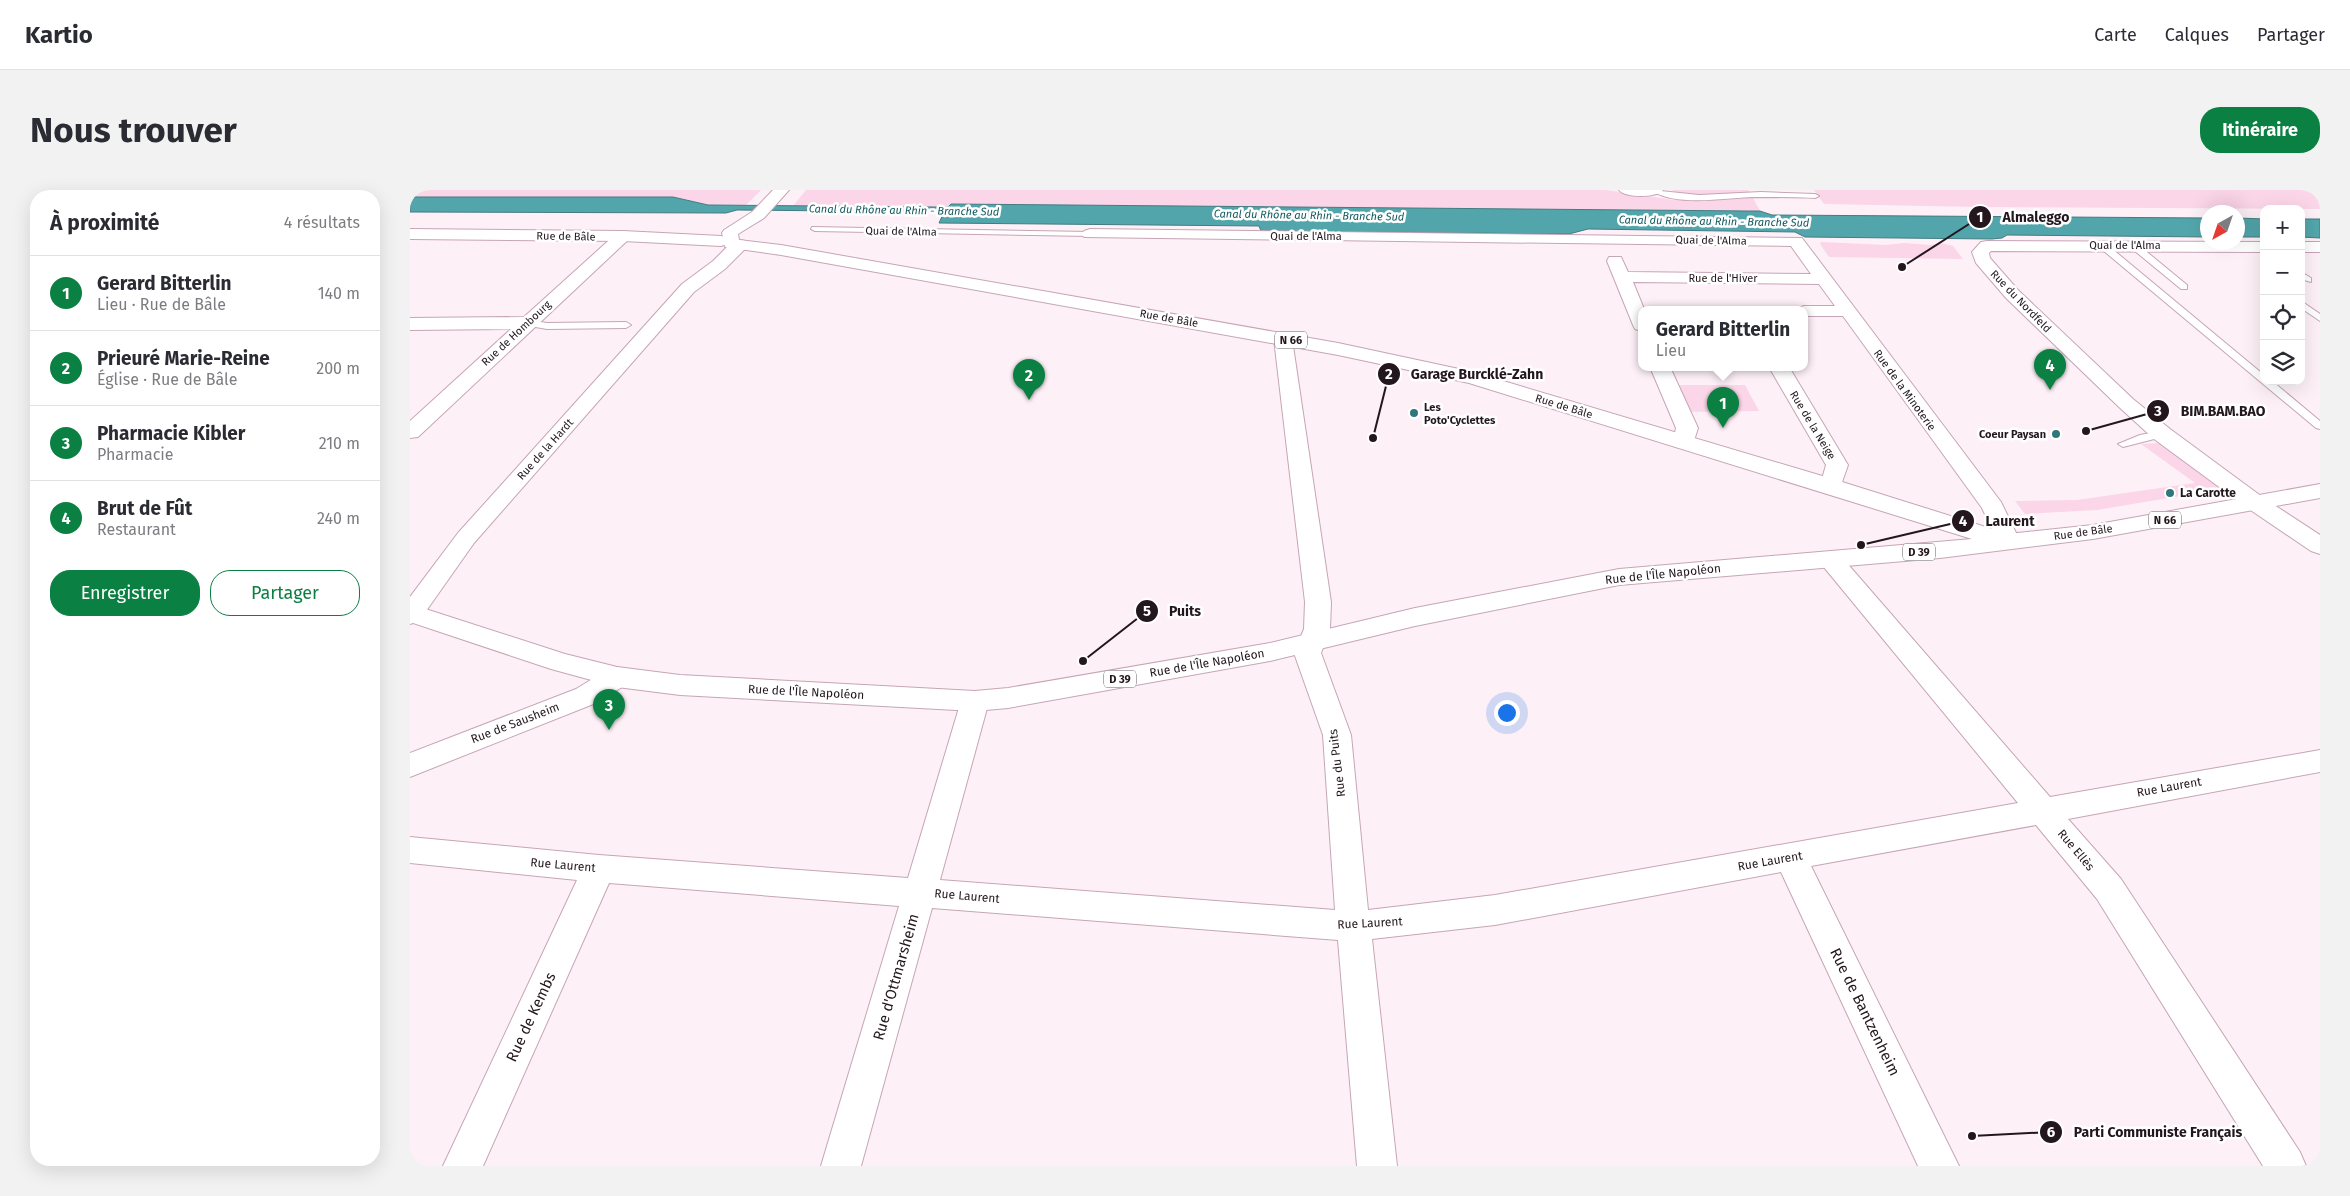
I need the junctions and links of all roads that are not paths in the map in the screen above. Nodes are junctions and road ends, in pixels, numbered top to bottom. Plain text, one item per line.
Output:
1 (781, 190) edge
2 (1627, 190) edge
3 (1655, 190) edge
4 (1815, 196) dead end
5 (815, 229) dead end
6 (410, 234) edge
7 (1090, 234) joint
8 (623, 236) junction
9 (1607, 238) junction
10 (730, 240) junction
11 (1796, 242) joint
12 (2102, 245) junction
13 (2133, 245) junction
14 (1987, 246) joint
15 (2260, 247) edge
16 (2305, 247) edge
17 (2320, 247) edge
18 (1621, 277) junction
19 (1824, 279) junction
20 (2184, 287) dead end
21 (2305, 307) edge
22 (1808, 311) edge
23 (1847, 311) junction
24 (1638, 316) edge
25 (2320, 318) edge
26 (527, 323) junction
27 (410, 324) edge
28 (626, 326) dead end
29 (1283, 339) junction
30 (1662, 371) edge
31 (1780, 371) edge
32 (2260, 376) edge
33 (2271, 385) edge
34 (2320, 426) edge
35 (410, 432) edge
36 (2162, 434) junction
37 (1684, 442) junction
38 (2123, 444) dead end
39 (1831, 486) junction
40 (2320, 491) edge
41 (2257, 504) junction
42 (2008, 541) junction
43 (2320, 546) edge
44 (1830, 560) junction
45 (410, 613) edge
46 (1315, 642) junction
47 (617, 677) junction
48 (976, 701) junction
49 (2320, 761) edge
50 (410, 765) edge
51 (2042, 809) junction
52 (410, 850) edge
53 (1791, 858) junction
54 (599, 869) junction
55 (920, 892) junction
56 (1354, 926) junction
57 (462, 1166) edge
58 (841, 1166) edge
59 (1377, 1166) edge
60 (1939, 1166) edge
61 (2286, 1166) edge

1 - 10 street, Rue de la Hardt
2 - 3 street
3 - 4 lane
5 - 7 lane, Quai de l'Alma
6 - 8 street, Rue de Bâle / N 66
7 - 9 street, Quai de l'Alma
8 - 10 street, Rue de Bâle / N 66
8 - 26 street, Rue de Hombourg
9 - 11 street, Quai de l'Alma
9 - 18 street
10 - 29 street, Rue de Bâle / N 66
10 - 45 street, Rue de la Hardt
11 - 19 street, Rue de la Minoterie
12 - 13 street, Quai de l'Alma
12 - 14 street, Quai de l'Alma
12 - 32 lane
13 - 15 street, Quai de l'Alma
13 - 20 lane
14 - 36 street, Rue du Nordfeld
16 - 17 street
18 - 19 street, Rue de l'Hiver
18 - 24 street
19 - 23 street, Rue de la Minoterie
21 - 25 lane
22 - 23 street
23 - 42 street, Rue de la Minoterie
26 - 27 street
26 - 28 lane
26 - 35 street, Rue de Hombourg
29 - 37 street, Rue de Bâle / N 66
29 - 46 street, Rue du Puits
30 - 37 street
31 - 39 street, Rue de la Neige
33 - 34 lane
36 - 38 lane
36 - 41 street
37 - 39 street, Rue de Bâle / N 66
39 - 42 street, Rue de Bâle / N 66
40 - 41 street, Rue de Bâle / N 66
41 - 42 street, Rue de Bâle / N 66
41 - 43 street
42 - 44 street, Rue de l'Île Napoléon / D 39
44 - 46 street, Rue de l'Île Napoléon / D 39
44 - 51 street, Rue Ellès
45 - 47 street, Rue de l'Île Napoléon / D 39
46 - 48 street, Rue de l'Île Napoléon / D 39
46 - 56 street, Rue du Puits
47 - 48 street, Rue de l'Île Napoléon / D 39
47 - 50 street, Rue de Sausheim
48 - 55 street, Rue d'Ottmarsheim
49 - 51 street, Rue Laurent
51 - 53 street, Rue Laurent
51 - 61 street, Rue Ellès
52 - 54 street, Rue Laurent
53 - 56 street, Rue Laurent
53 - 60 street, Rue de Bantzenheim
54 - 55 street, Rue Laurent
54 - 57 street, Rue de Kembs
55 - 56 street, Rue Laurent
55 - 58 street, Rue d'Ottmarsheim
56 - 59 street, Rue du Puits

